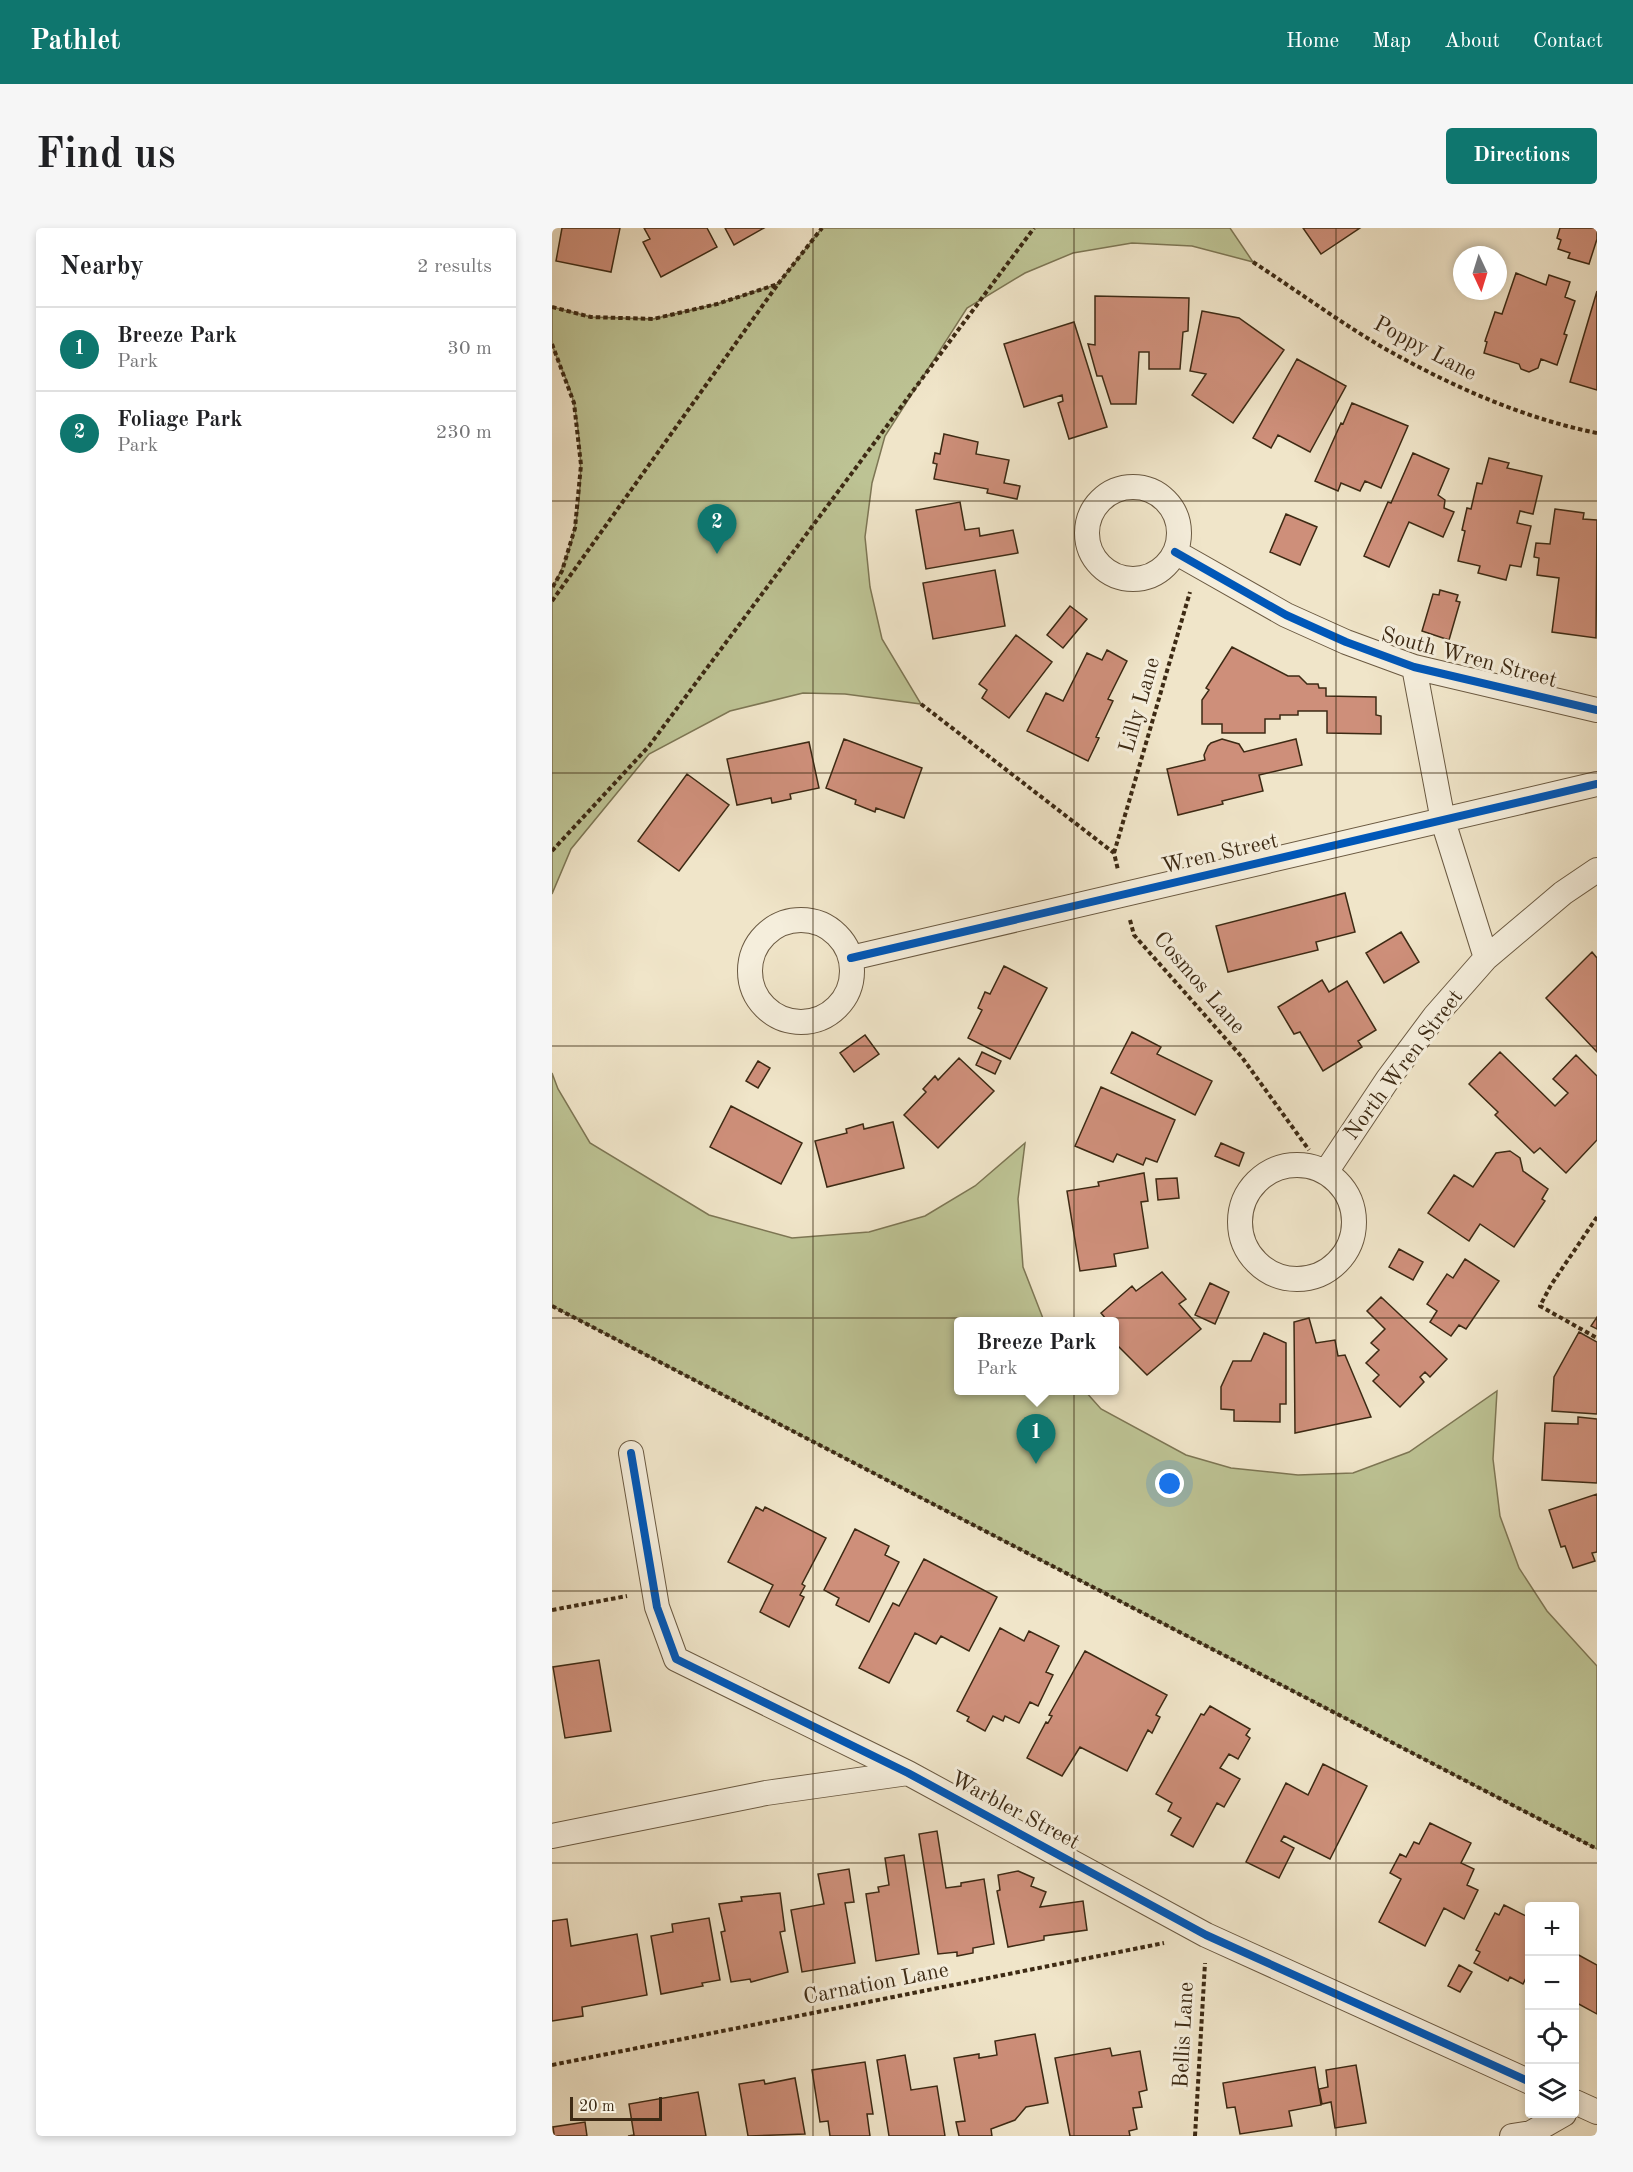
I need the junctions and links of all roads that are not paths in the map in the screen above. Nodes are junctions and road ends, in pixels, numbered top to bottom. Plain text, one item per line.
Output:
1 (1175, 552) dead end
2 (1414, 667) junction
3 (1597, 710) edge
4 (1597, 784) edge
5 (1443, 821) junction
6 (1597, 870) edge
7 (851, 958) junction
8 (1486, 958) junction
9 (1326, 1172) junction
10 (631, 1453) dead end
11 (908, 1773) junction
12 (552, 1836) edge
13 (1525, 2080) edge
14 (1559, 2118) edge
15 (1512, 2136) edge

1 - 2 street, South Wren Street
2 - 3 street, South Wren Street
2 - 5 street
4 - 5 street, Wren Street
5 - 7 street, Wren Street
5 - 8 street
6 - 8 street, North Wren Street
7 - 7 street
8 - 9 street, North Wren Street
9 - 9 street
10 - 11 street, Warbler Street
11 - 12 street
11 - 13 street, Warbler Street
14 - 15 street

